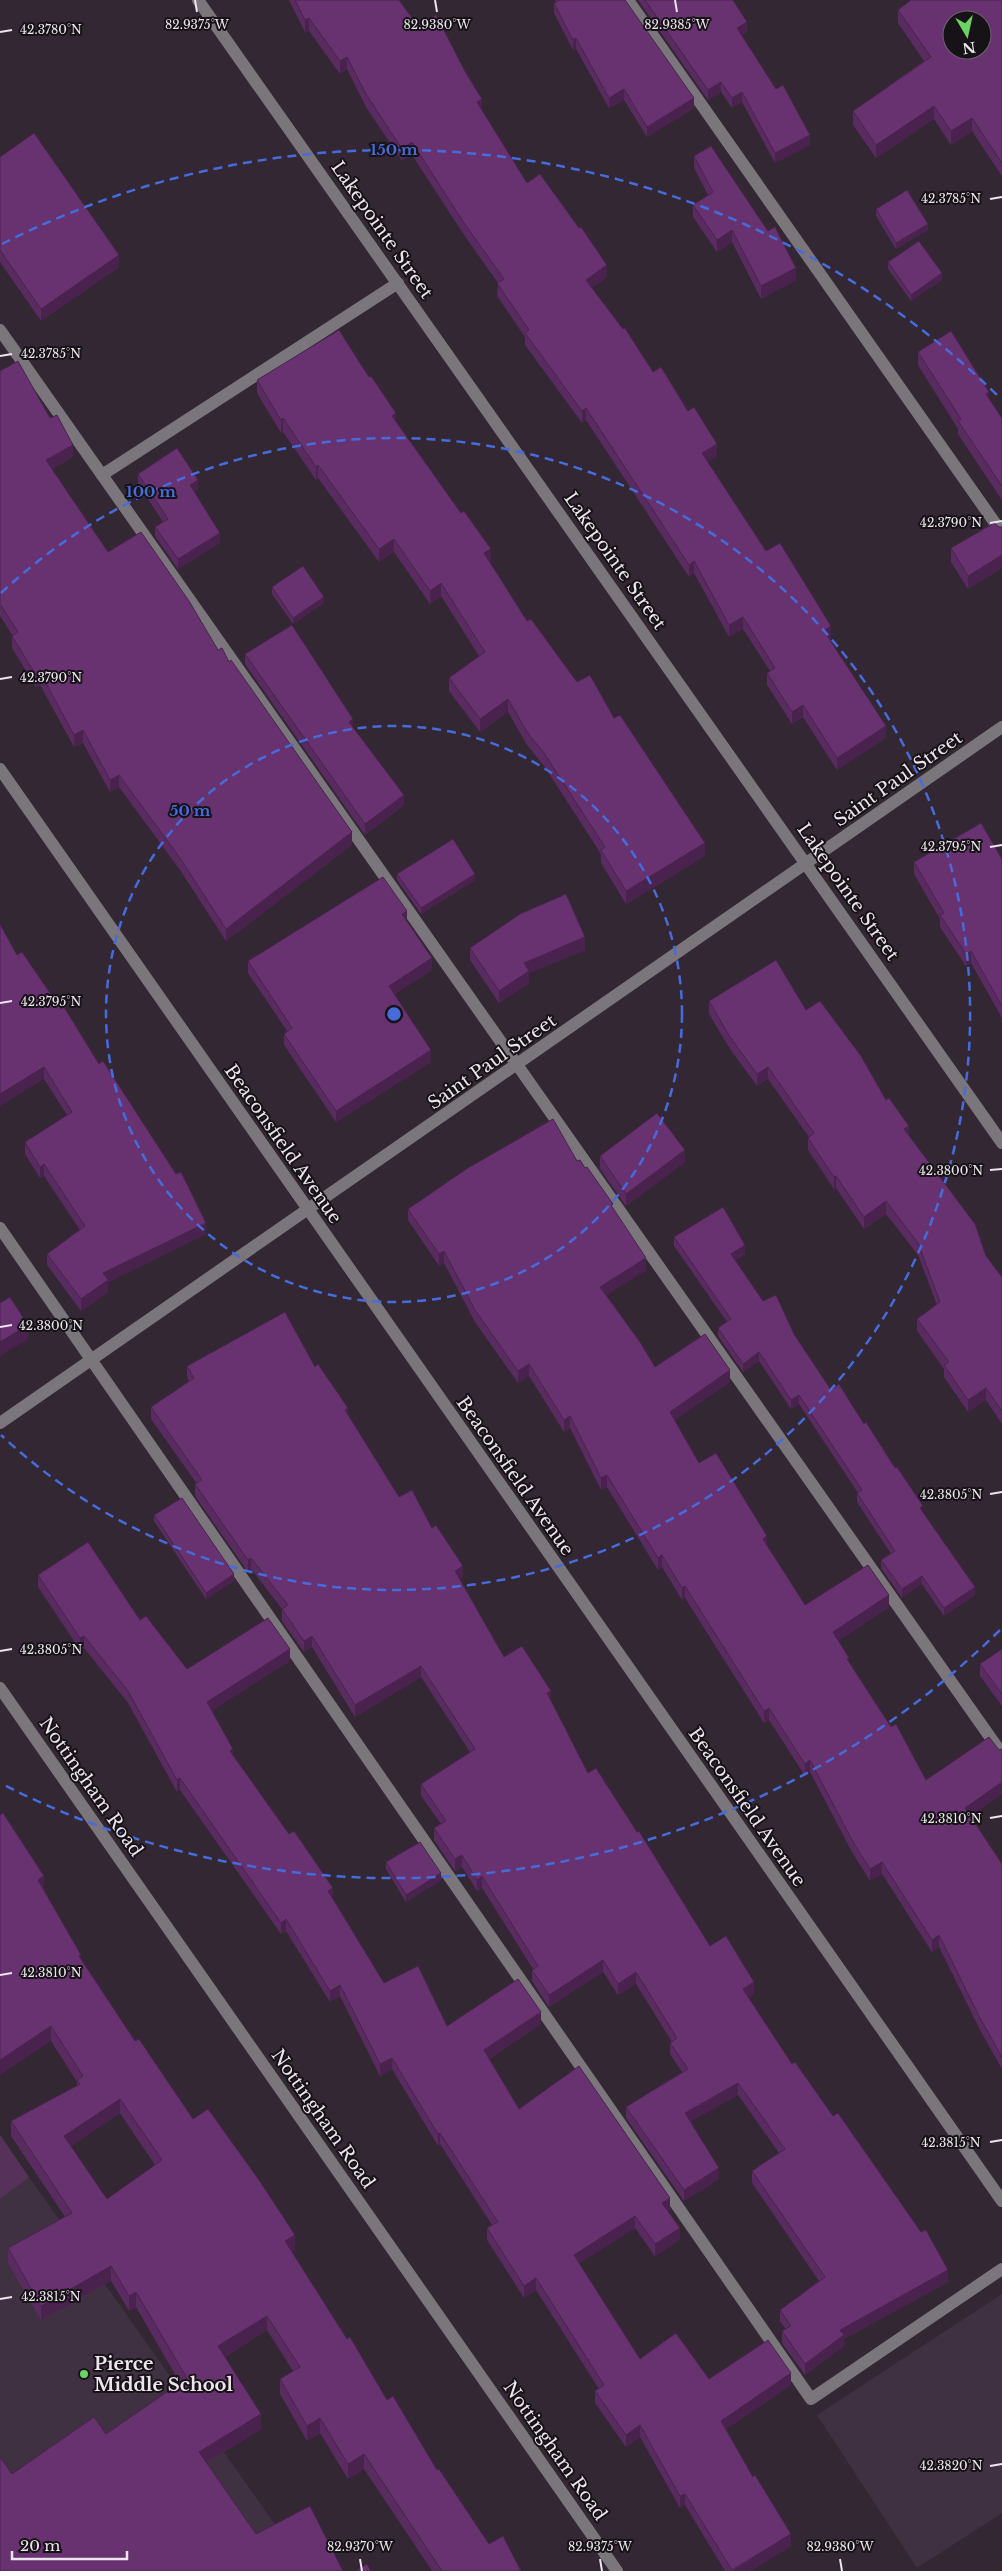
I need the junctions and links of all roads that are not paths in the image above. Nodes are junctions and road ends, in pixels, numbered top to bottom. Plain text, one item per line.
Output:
1 (198, 0) edge
2 (628, 0) edge
3 (398, 283) junction
4 (0, 330) edge
5 (102, 475) junction
6 (1002, 533) edge
7 (1002, 727) edge
8 (0, 770) edge
9 (807, 864) junction
10 (518, 1065) junction
11 (1002, 1144) edge
12 (308, 1210) junction
13 (0, 1228) edge
14 (92, 1359) junction
15 (0, 1423) edge
16 (0, 1688) edge
17 (1002, 1754) edge
18 (1002, 2202) edge
19 (1002, 2269) edge
20 (617, 2571) edge

1 - 3 street, Lakepointe Street
2 - 6 street
3 - 5 street
3 - 9 street, Lakepointe Street
4 - 5 street
5 - 10 street
7 - 9 street, Saint Paul Street
8 - 12 street, Beaconsfield Avenue
9 - 10 street, Saint Paul Street
9 - 11 street, Lakepointe Street
10 - 12 street, Saint Paul Street
10 - 17 street
12 - 14 street, Saint Paul Street
12 - 18 street, Beaconsfield Avenue
13 - 14 street
14 - 15 street, Saint Paul Street
14 - 19 street
16 - 20 street, Nottingham Road

